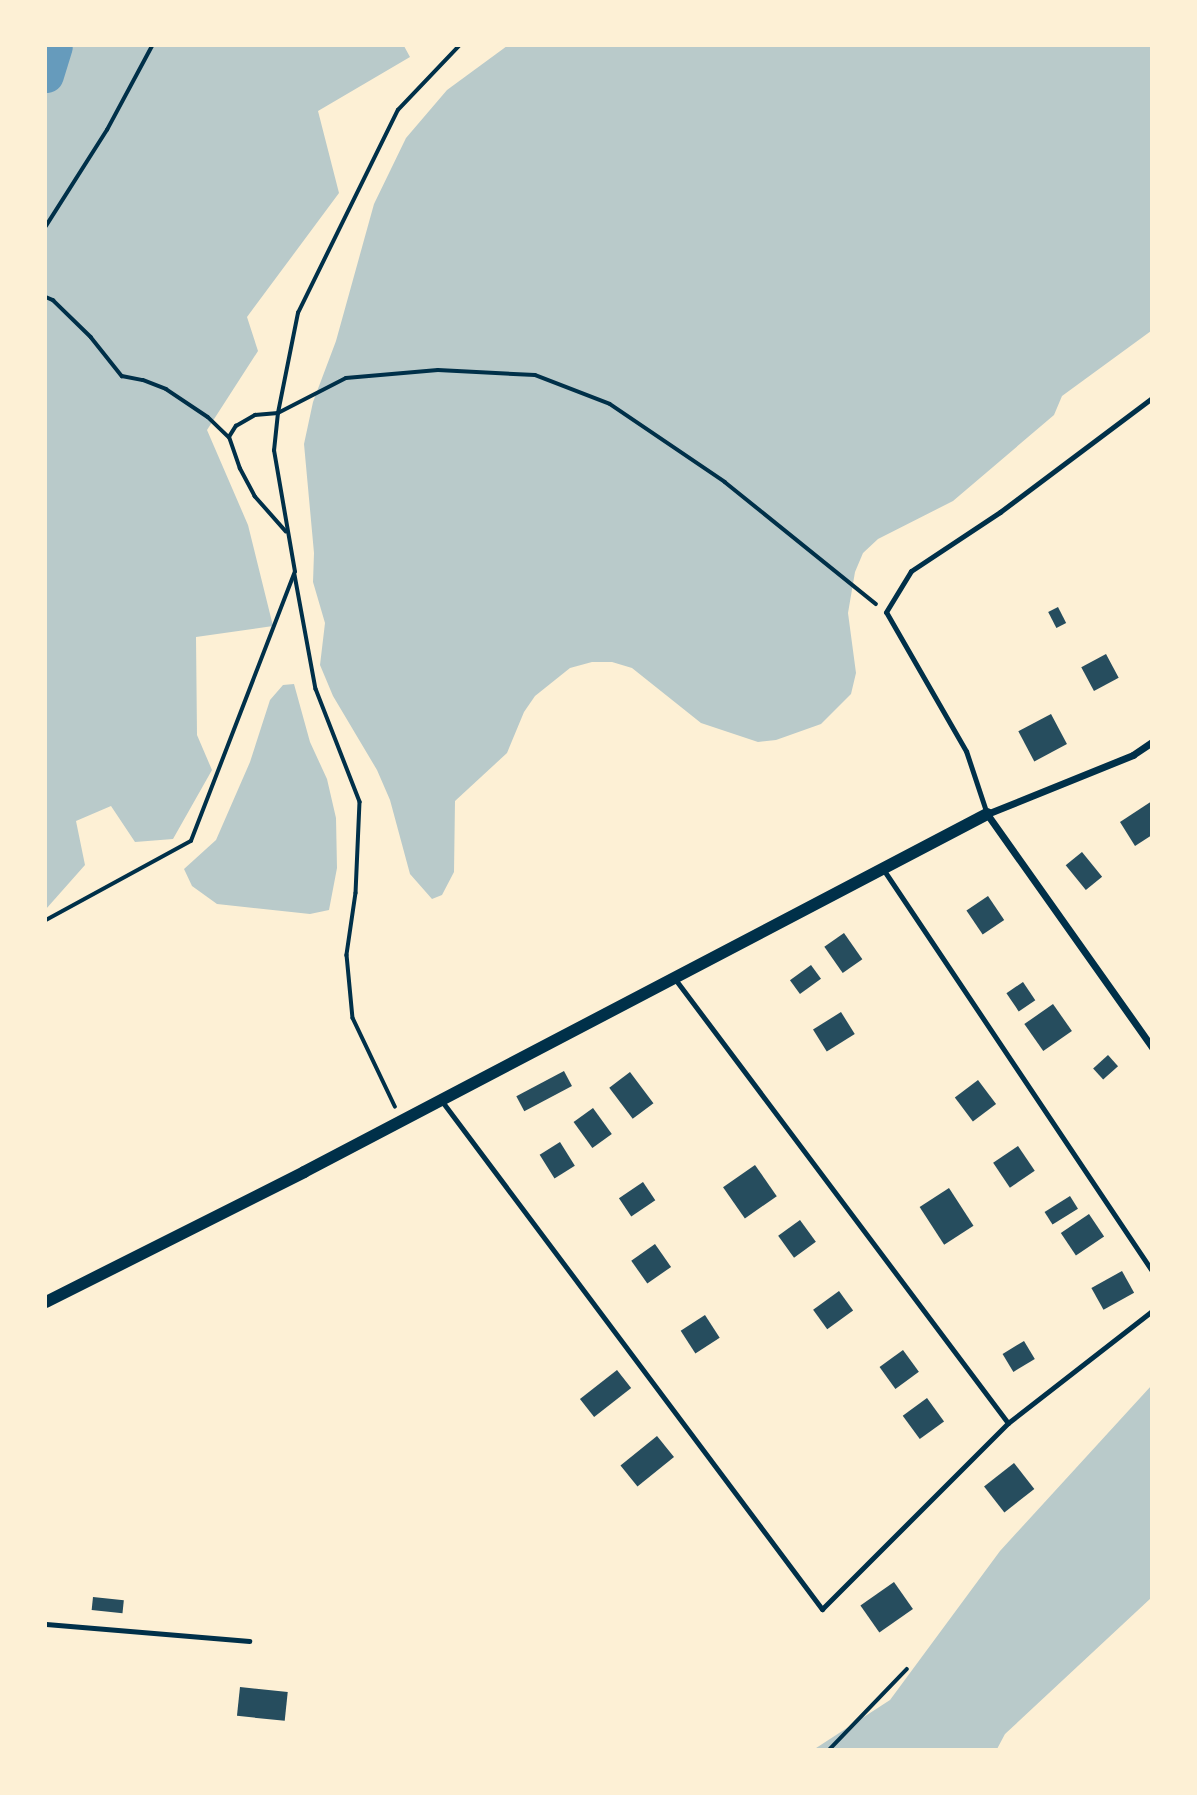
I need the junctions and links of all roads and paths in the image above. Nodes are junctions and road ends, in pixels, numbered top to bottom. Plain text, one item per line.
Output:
1 (152, 46) edge
2 (459, 46) edge
3 (46, 226) edge
4 (46, 297) edge
5 (1152, 398) edge
6 (278, 412) junction
7 (229, 437) junction
8 (287, 532) junction
9 (295, 572) junction
10 (886, 612) junction
11 (1152, 742) edge
12 (988, 814) junction
13 (883, 869) junction
14 (46, 920) edge
15 (674, 978) junction
16 (1152, 1047) edge
17 (441, 1100) junction
18 (402, 1120) junction
19 (1152, 1271) edge
20 (46, 1303) edge
21 (1152, 1311) edge
22 (1007, 1423) junction
23 (46, 1623) edge
24 (249, 1642) dead end
25 (907, 1669) dead end
26 (829, 1749) edge

1 - 3 path
2 - 6 path
4 - 7 path
5 - 10 lane
6 - 7 path
6 - 8 path
6 - 10 path
7 - 8 path
8 - 9 path
9 - 14 path
9 - 18 path
10 - 12 lane
11 - 12 street
12 - 13 street
12 - 16 street
13 - 15 street
13 - 19 lane
15 - 17 street
15 - 22 lane
17 - 18 street
17 - 22 lane
18 - 20 street
21 - 22 lane
23 - 24 lane
25 - 26 path

